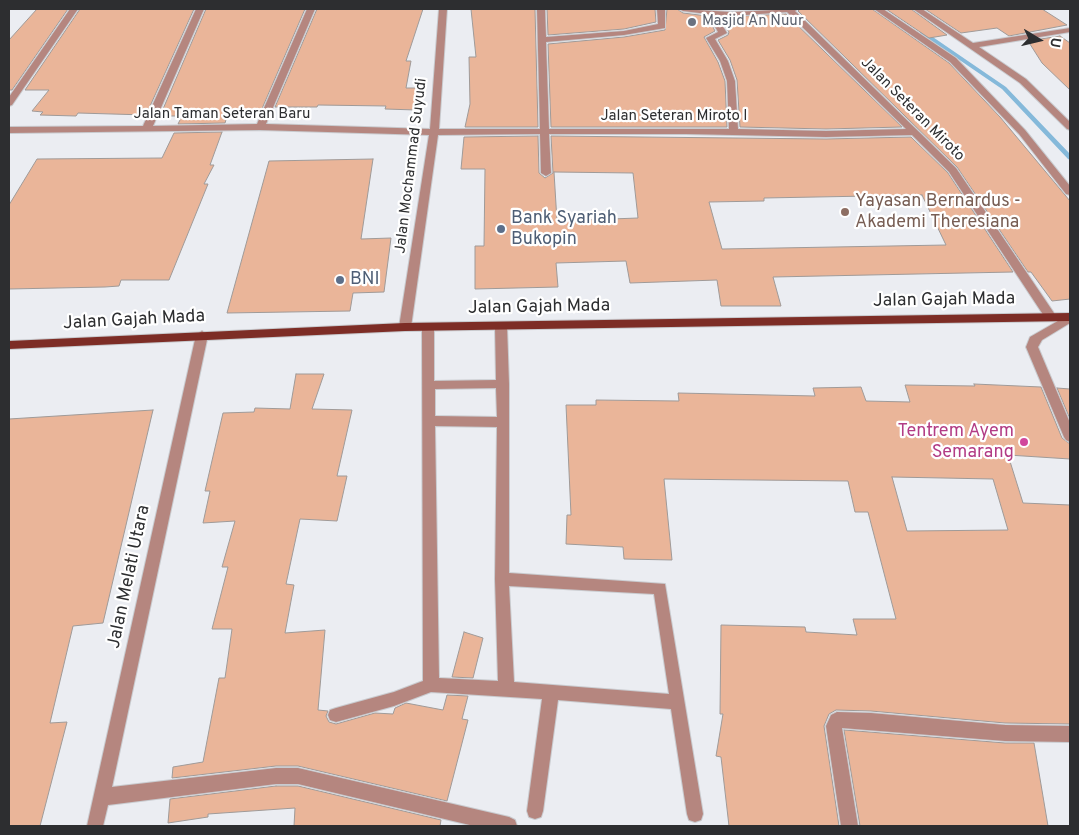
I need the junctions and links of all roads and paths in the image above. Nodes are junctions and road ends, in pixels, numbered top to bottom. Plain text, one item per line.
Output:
1 (74, 9) edge
2 (200, 9) edge
3 (311, 9) edge
4 (443, 9) edge
5 (541, 9) edge
6 (662, 9) edge
7 (667, 9) edge
8 (683, 9) edge
9 (792, 9) edge
10 (878, 9) edge
11 (917, 9) edge
12 (711, 13) junction
13 (670, 28) dead end
14 (1070, 30) edge
15 (542, 40) junction
16 (973, 46) junction
17 (9, 103) edge
18 (1056, 113) junction
19 (1070, 113) edge
20 (260, 127) junction
21 (1070, 127) edge
22 (147, 128) junction
23 (9, 130) edge
24 (434, 132) junction
25 (545, 132) junction
26 (734, 132) junction
27 (914, 132) junction
28 (546, 173) dead end
29 (1070, 192) edge
30 (1050, 316) junction
31 (1070, 318) edge
32 (501, 326) junction
33 (405, 327) junction
34 (428, 327) junction
35 (202, 335) junction
36 (9, 344) edge
37 (503, 384) junction
38 (428, 385) junction
39 (428, 421) junction
40 (503, 422) junction
41 (1070, 437) edge
42 (502, 580) junction
43 (431, 685) junction
44 (506, 689) junction
45 (551, 692) junction
46 (677, 702) junction
47 (336, 715) dead end
48 (1070, 734) edge
49 (101, 797) junction
50 (535, 811) dead end
51 (695, 814) dead end
52 (96, 826) edge
53 (509, 826) edge
54 (849, 826) edge

1 - 17 street
2 - 22 street
3 - 20 street
4 - 24 street, Jalan Mochammad Suyudi
5 - 15 street
6 - 15 street
7 - 13 street
8 - 12 street, Jalan Seteran Miroto
9 - 12 street, Jalan Seteran Miroto
9 - 27 street, Jalan Seteran Miroto
10 - 29 street
11 - 16 street
12 - 26 street
14 - 16 street
15 - 25 street
16 - 18 street
18 - 19 street
18 - 21 street
20 - 22 street, Jalan Taman Seteran Baru
20 - 24 street, Jalan Taman Seteran Baru
22 - 23 street, Jalan Taman Seteran Baru
24 - 25 street, Jalan Seteran Miroto I
24 - 33 street, Jalan Mochammad Suyudi
25 - 26 street, Jalan Seteran Miroto I
25 - 28 street
26 - 27 street, Jalan Seteran Miroto I
27 - 30 street, Jalan Seteran Miroto
30 - 31 main road, Jalan Gajah Mada
30 - 32 main road, Jalan Gajah Mada
31 - 41 street
32 - 34 main road, Jalan Gajah Mada
32 - 37 street
33 - 34 main road, Jalan Gajah Mada
33 - 35 main road, Jalan Gajah Mada
34 - 38 street
35 - 36 main road, Jalan Gajah Mada
35 - 49 street, Jalan Melati Utara
37 - 38 street
37 - 40 street
38 - 39 street
39 - 40 street
39 - 43 street
40 - 42 street
42 - 44 street
42 - 46 street
43 - 44 street
43 - 47 street
44 - 45 street
45 - 46 street
45 - 50 street
46 - 51 street
48 - 54 street
49 - 52 street, Jalan Melati Utara
49 - 53 street

